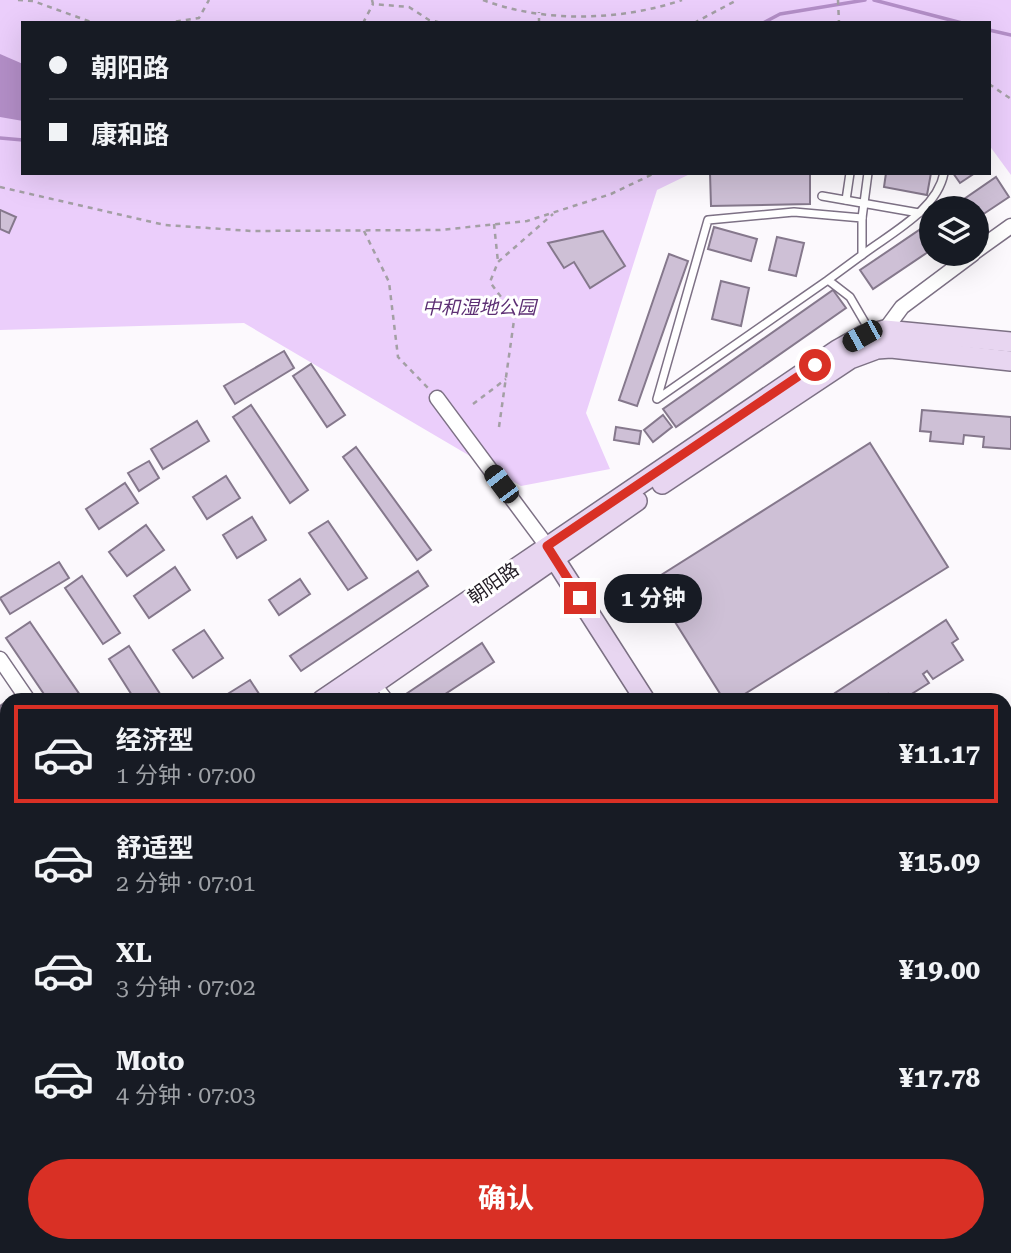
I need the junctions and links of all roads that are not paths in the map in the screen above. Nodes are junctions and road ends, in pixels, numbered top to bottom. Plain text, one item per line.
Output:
1 (850, 175) edge
2 (867, 175) edge
3 (943, 175) edge
4 (822, 196) dead end
5 (934, 196) edge
6 (846, 200) junction
7 (863, 203) junction
8 (919, 212) joint
9 (862, 218) junction
10 (1011, 226) edge
11 (989, 242) edge
12 (862, 255) junction
13 (957, 266) edge
14 (828, 280) junction
15 (878, 332) junction
16 (1011, 342) edge
17 (1011, 361) edge
18 (437, 398) road end
19 (551, 552) junction
20 (0, 659) edge
21 (377, 683) junction
22 (23, 693) edge
23 (333, 693) edge
24 (362, 693) edge
25 (385, 693) edge
26 (641, 693) edge

1 - 6 lane
2 - 7 lane
3 - 5 lane
4 - 6 lane
6 - 7 lane
7 - 8 lane
7 - 9 lane
8 - 12 lane
9 - 12 lane
9 - 14 lane
10 - 11 street, 朝阳路
12 - 14 lane
13 - 15 street, 朝阳路
14 - 15 lane
15 - 16 main road
15 - 19 main road, 朝阳路
17 - 19 main road, 朝阳路
18 - 19 street
19 - 21 main road, 朝阳路
19 - 23 main road, 朝阳路
19 - 26 main road
20 - 22 street
21 - 24 main road, 朝阳路
21 - 25 lane

